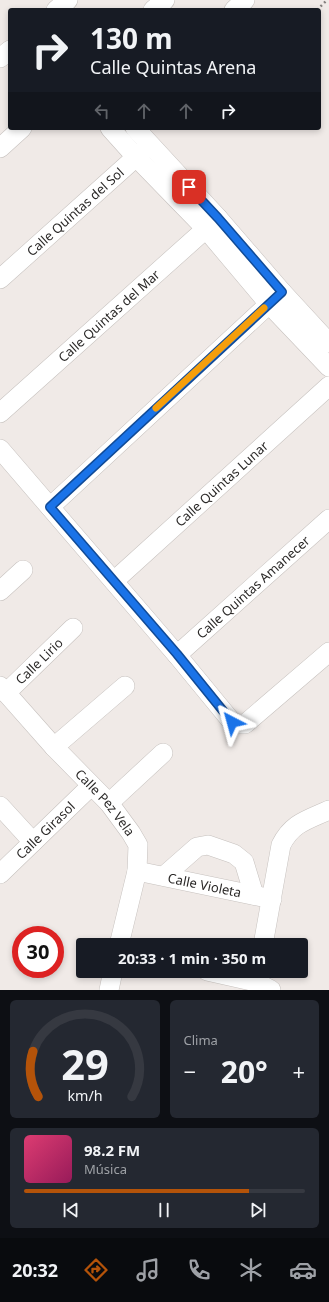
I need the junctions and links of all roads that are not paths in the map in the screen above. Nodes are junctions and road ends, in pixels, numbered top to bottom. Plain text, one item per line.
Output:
1 (68, 0) edge
2 (164, 0) edge
3 (245, 0) edge
4 (58, 8) edge
5 (156, 8) edge
6 (236, 8) edge
7 (8, 52) edge
8 (0, 58) edge
9 (20, 130) edge
10 (112, 130) edge
11 (137, 130) edge
12 (150, 145) junction
13 (0, 148) edge
14 (136, 157) junction
15 (212, 224) junction
16 (0, 279) edge
17 (275, 298) junction
18 (329, 343) edge
19 (329, 367) edge
20 (329, 386) edge
21 (0, 413) edge
22 (0, 449) edge
23 (50, 507) junction
24 (329, 518) edge
25 (23, 570) dead end
26 (114, 581) junction
27 (0, 591) edge
28 (73, 628) dead end
29 (329, 652) edge
30 (177, 654) junction
31 (125, 686) dead end
32 (3, 690) edge
33 (54, 747) junction
34 (163, 753) dead end
35 (91, 786) junction
36 (109, 803) junction
37 (0, 806) edge
38 (329, 810) edge
39 (33, 842) junction
40 (137, 871) junction
41 (0, 874) edge
42 (164, 876) junction
43 (263, 897) junction
44 (121, 938) edge
45 (263, 938) edge
46 (112, 978) edge
47 (238, 978) edge
48 (260, 983) edge
49 (109, 990) edge

1 - 4 street
2 - 5 street
3 - 6 street
7 - 8 street
9 - 13 street
10 - 14 street
11 - 12 street
12 - 14 street, Calle Quintas del Sol
12 - 15 street
14 - 15 street
14 - 16 street, Calle Quintas del Sol
15 - 17 street
15 - 21 street, Calle Quintas del Mar
17 - 18 street
17 - 19 street
17 - 23 street
20 - 26 street, Calle Quintas Lunar
22 - 23 street
23 - 26 street
24 - 30 street, Calle Quintas Amanecer
25 - 27 street
26 - 30 street
28 - 32 street, Calle Lirio
29 - 30 street
31 - 33 street
32 - 33 street, Calle Pez Vela
33 - 35 street, Calle Pez Vela
34 - 36 street
35 - 36 street, Calle Pez Vela
35 - 39 street, Calle Girasol
36 - 40 street, Calle Pez Vela
37 - 39 street
38 - 43 street
39 - 41 street, Calle Girasol
40 - 42 street, Calle Violeta
40 - 44 street, Calle Pez Vela
42 - 43 street, Calle Violeta
42 - 43 street
43 - 45 street
46 - 49 street
47 - 48 street

